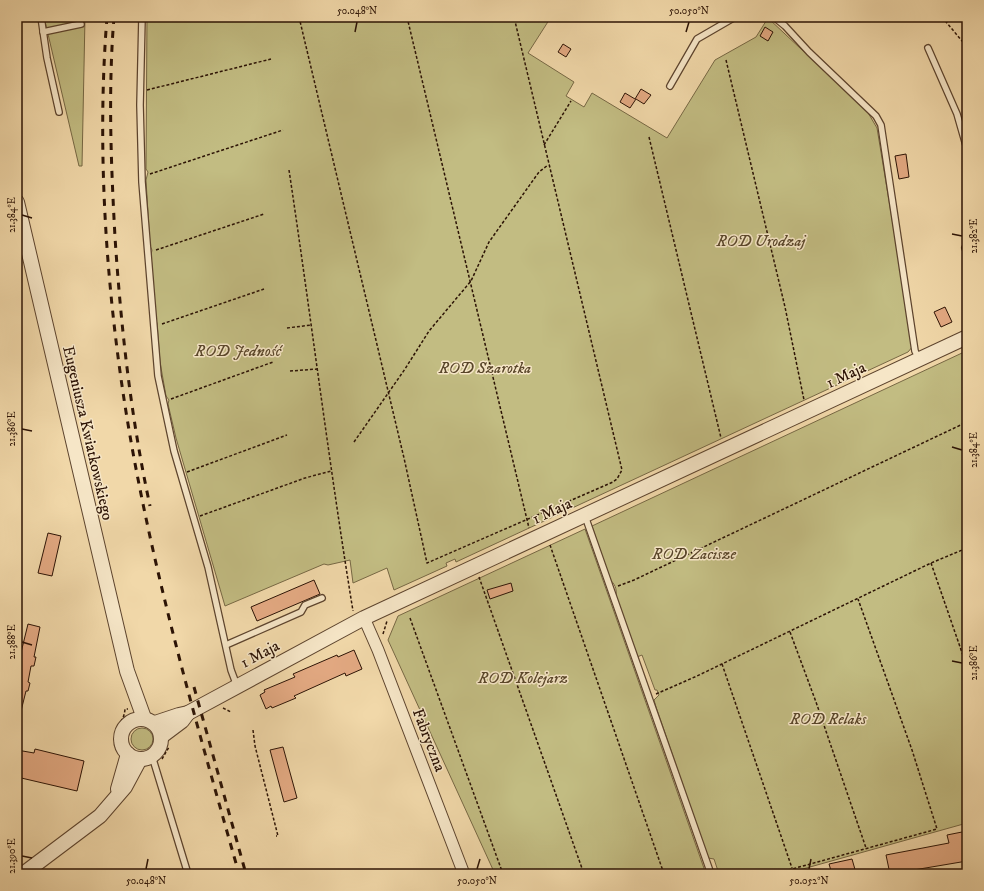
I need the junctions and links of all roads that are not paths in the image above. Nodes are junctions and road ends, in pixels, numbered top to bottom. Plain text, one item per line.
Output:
1 (41, 17) edge
2 (142, 17) edge
3 (735, 17) edge
4 (774, 17) edge
5 (81, 24) dead end
6 (43, 32) junction
7 (928, 48) dead end
8 (670, 86) dead end
9 (59, 112) dead end
10 (967, 149) edge
11 (17, 202) edge
12 (967, 337) edge
13 (967, 347) edge
14 (937, 352) junction
15 (919, 360) junction
16 (585, 515) junction
17 (322, 598) dead end
18 (359, 620) junction
19 (226, 645) junction
20 (127, 671) junction
21 (237, 686) junction
22 (188, 714) junction
23 (128, 715) junction
24 (150, 721) junction
25 (162, 736) junction
26 (135, 756) junction
27 (25, 873) edge
28 (188, 874) edge
29 (464, 874) edge
30 (711, 874) edge

1 - 6 lane
2 - 19 lane
3 - 8 lane
4 - 15 lane
5 - 6 lane
6 - 9 lane
7 - 10 lane
11 - 20 street, Eugeniusza Kwiatkowskiego
12 - 14 street, 1 Maja
13 - 14 street, 1 Maja
14 - 15 street, 1 Maja
15 - 16 street, 1 Maja
16 - 18 street, 1 Maja
16 - 30 lane
17 - 19 lane
18 - 21 street, 1 Maja
18 - 29 street, Fabryczna
19 - 21 lane
20 - 23 street, Eugeniusza Kwiatkowskiego
20 - 24 street, Eugeniusza Kwiatkowskiego
21 - 22 street, 1 Maja
22 - 24 street, 1 Maja
22 - 25 street, 1 Maja
23 - 24 street
23 - 26 street
24 - 25 street
25 - 26 street
26 - 27 street
26 - 28 lane

